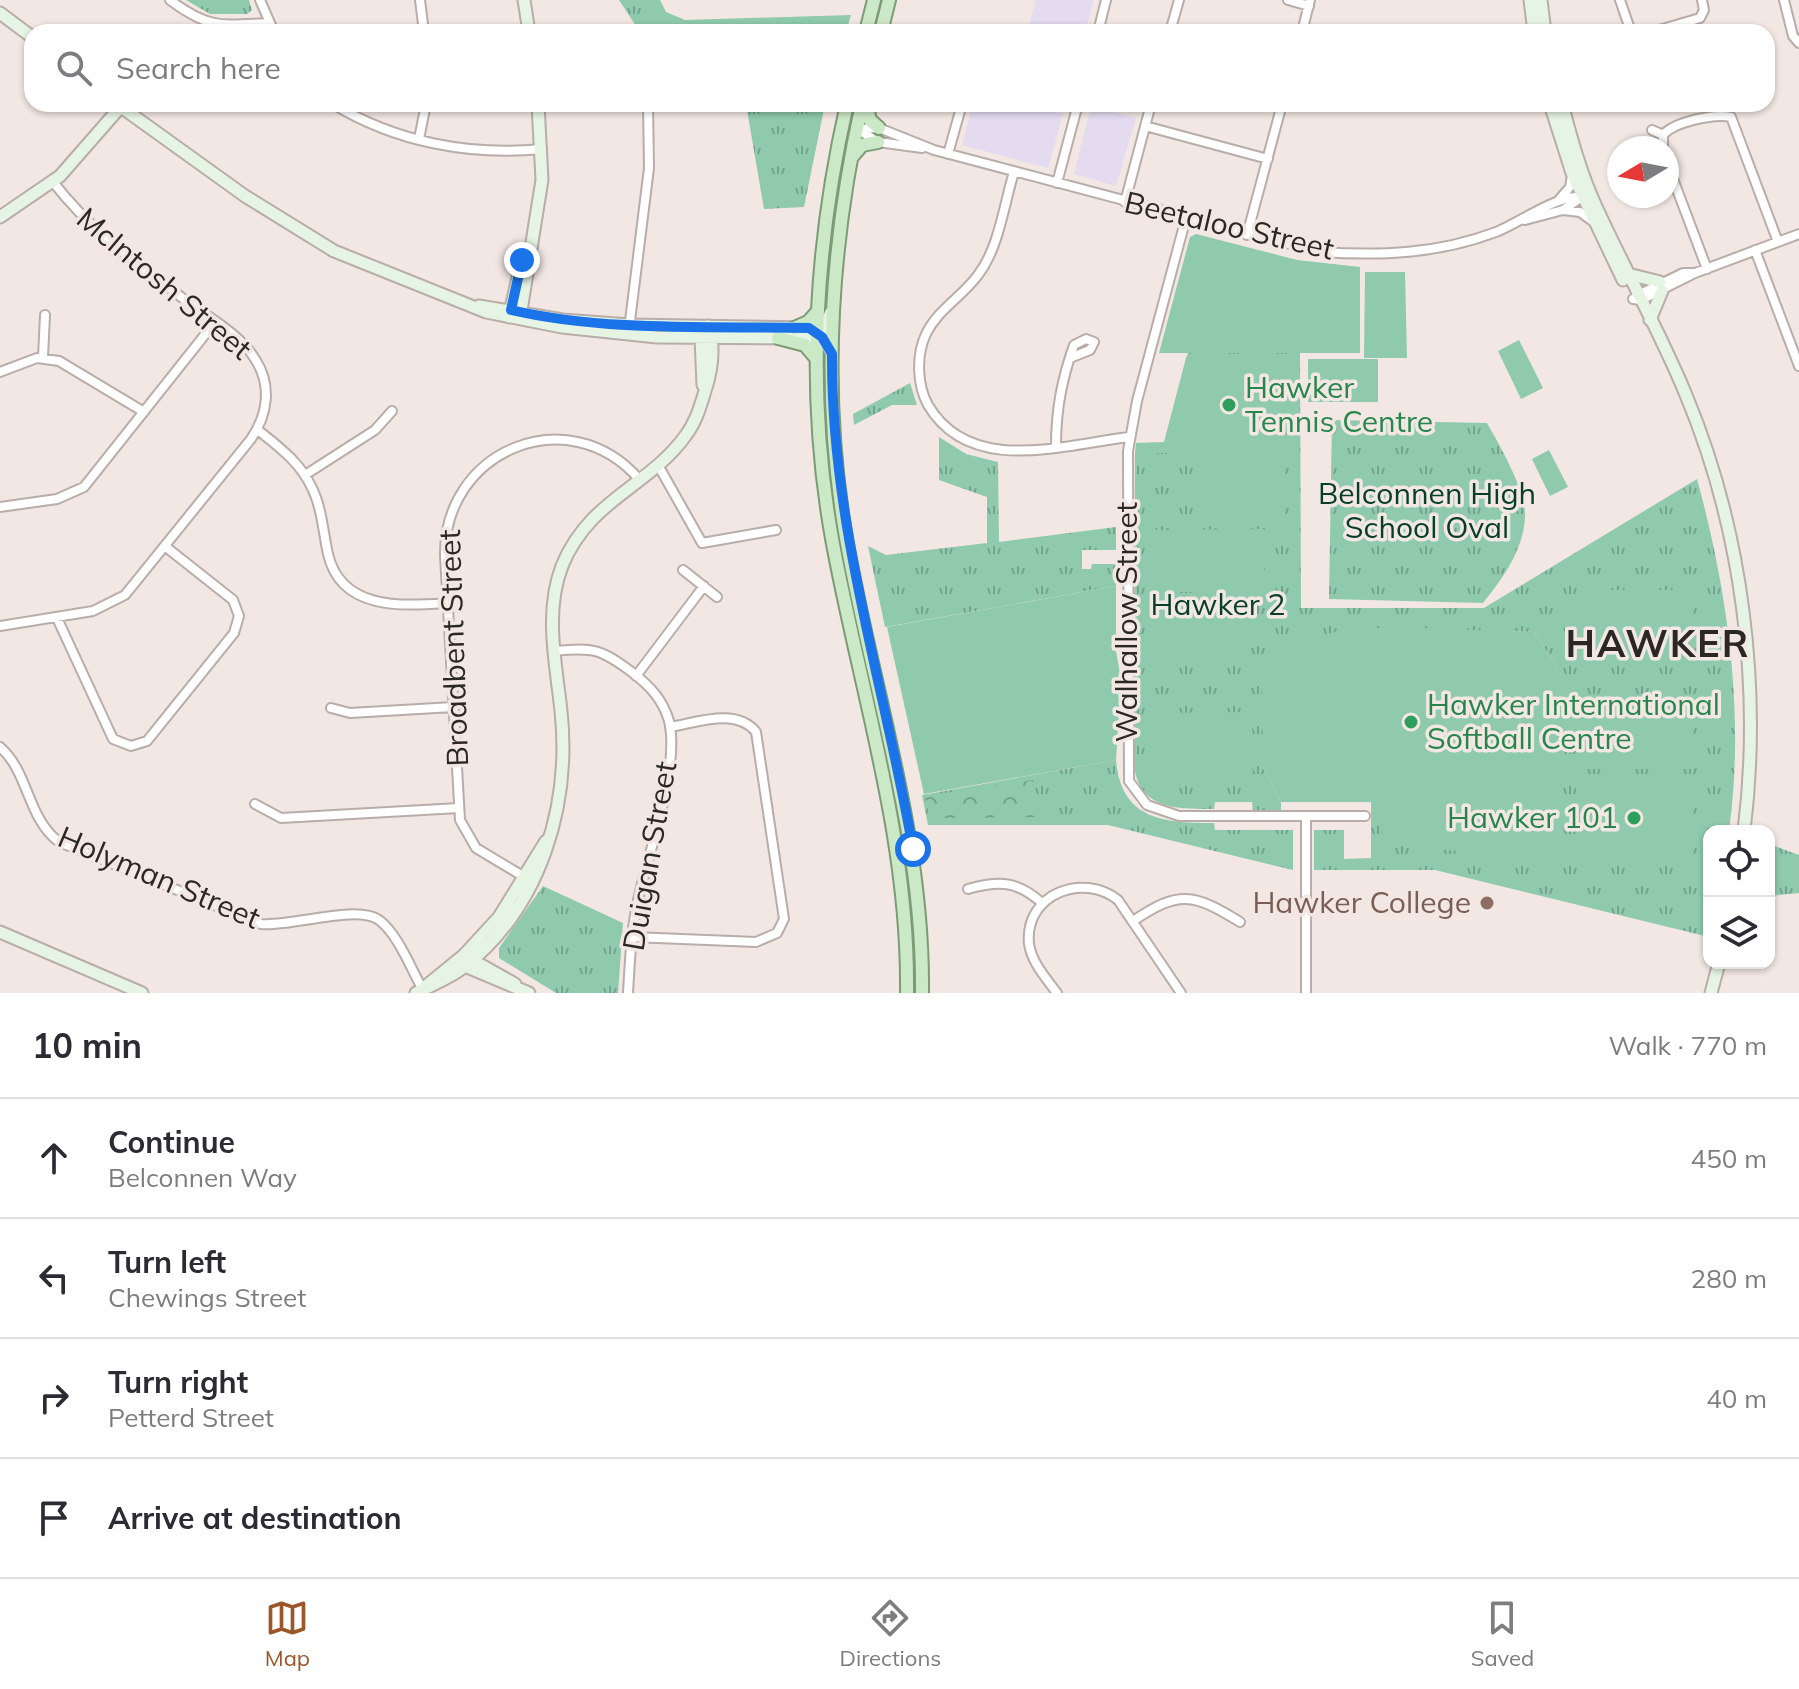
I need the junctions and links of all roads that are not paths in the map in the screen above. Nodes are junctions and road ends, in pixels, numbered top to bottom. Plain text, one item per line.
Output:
1 (170, 0) edge
2 (260, 0) edge
3 (420, 0) edge
4 (524, 0) edge
5 (874, 0) edge
6 (889, 0) edge
7 (1106, 0) edge
8 (1179, 0) edge
9 (1288, 0) edge
10 (1530, 0) edge
11 (1541, 0) edge
12 (1620, 0) edge
13 (1702, 0) edge
14 (1784, 0) edge
15 (1310, 3) edge
16 (0, 13) edge
17 (210, 24) edge
18 (270, 24) edge
19 (423, 24) edge
20 (528, 24) edge
21 (868, 24) edge
22 (883, 24) edge
23 (1100, 24) edge
24 (1172, 24) edge
25 (1304, 24) edge
26 (1533, 24) edge
27 (1544, 24) edge
28 (1627, 24) edge
29 (1686, 24) edge
30 (24, 31) edge
31 (1799, 43) edge
32 (113, 112) edge
33 (130, 112) edge
34 (347, 112) edge
35 (424, 112) edge
36 (539, 112) edge
37 (648, 112) edge
38 (845, 112) edge
39 (848, 112) edge
40 (862, 112) edge
41 (867, 112) edge
42 (960, 112) edge
43 (1076, 112) edge
44 (1149, 112) edge
45 (1280, 112) edge
46 (1553, 112) edge
47 (1564, 112) edge
48 (1735, 112) edge
49 (1731, 117) junction
50 (1145, 126) junction
51 (879, 128) junction
52 (857, 129) junction
53 (1652, 130) dead end
54 (1663, 135) joint
55 (419, 139) junction
56 (878, 142) junction
57 (543, 149) junction
58 (934, 150) junction
59 (836, 151) junction
60 (948, 154) junction
61 (850, 158) junction
62 (1268, 159) junction
63 (1014, 172) junction
64 (1572, 173) junction
65 (53, 182) junction
66 (1057, 183) junction
67 (1679, 195) edge
68 (1588, 199) junction
69 (1125, 202) junction
70 (1557, 202) junction
71 (1563, 210) junction
72 (0, 217) edge
73 (1186, 218) junction
74 (1525, 220) junction
75 (1595, 222) junction
76 (1799, 234) edge
77 (1247, 235) junction
78 (1778, 242) junction
79 (1755, 250) junction
80 (1707, 269) junction
81 (1628, 274) junction
82 (1661, 287) junction
83 (1637, 298) junction
84 (833, 307) junction
85 (817, 312) junction
86 (45, 315) dead end
87 (515, 315) junction
88 (1650, 320) junction
89 (215, 322) junction
90 (794, 328) junction
91 (630, 330) junction
92 (707, 334) junction
93 (817, 334) junction
94 (778, 338) junction
95 (832, 354) junction
96 (43, 357) junction
97 (816, 358) junction
98 (1070, 358) dead end
99 (1798, 363) edge
100 (0, 372) edge
101 (392, 411) dead end
102 (144, 412) junction
103 (1692, 418) junction
104 (258, 430) junction
105 (1129, 437) junction
106 (1056, 446) junction
107 (658, 465) junction
108 (305, 475) junction
109 (639, 479) junction
110 (0, 507) edge
111 (776, 530) dead end
112 (166, 547) junction
113 (683, 570) dead end
114 (854, 576) junction
115 (840, 579) junction
116 (704, 586) junction
117 (717, 597) dead end
118 (447, 603) junction
119 (57, 618) junction
120 (0, 626) edge
121 (555, 651) junction
122 (636, 676) junction
123 (453, 707) junction
124 (331, 708) dead end
125 (670, 727) junction
126 (0, 747) edge
127 (255, 804) dead end
128 (459, 808) junction
129 (906, 811) junction
130 (892, 813) junction
131 (1306, 816) junction
132 (1365, 816) dead end
133 (1744, 825) edge
134 (530, 880) junction
135 (968, 889) dead end
136 (1042, 903) junction
137 (1133, 921) junction
138 (1240, 922) dead end
139 (0, 932) edge
140 (632, 937) junction
141 (490, 943) junction
142 (464, 961) junction
143 (491, 969) junction
144 (1717, 969) edge
145 (523, 990) edge
146 (420, 991) edge
147 (139, 992) edge
148 (628, 993) edge
149 (907, 993) edge
150 (922, 993) edge
151 (1057, 993) edge
152 (1181, 993) edge
153 (1306, 993) edge
154 (1711, 993) edge

1 - 17 street
2 - 18 street
3 - 19 street
4 - 20 street
5 - 21 main road
6 - 22 main road
7 - 23 street
8 - 24 street
9 - 15 street
10 - 26 street
11 - 27 street
12 - 28 street
13 - 29 street
14 - 31 street
15 - 25 street
16 - 30 street
32 - 65 street
33 - 87 street
34 - 55 street
35 - 55 street
36 - 57 street
37 - 91 street
38 - 59 main road
39 - 52 main road
40 - 52 main road
41 - 51 main road
42 - 60 street
43 - 66 street
44 - 50 street
45 - 62 street
46 - 64 street
47 - 68 street
48 - 49 street
49 - 54 street
49 - 78 street
50 - 62 street
50 - 69 street
51 - 52 street, Beetaloo Street
51 - 58 street, Beetaloo Street
52 - 56 street, Beetaloo Street
52 - 59 main road
52 - 61 main road
53 - 54 street
55 - 57 street
56 - 58 street, Beetaloo Street
56 - 61 main road
57 - 87 street
58 - 60 street, Beetaloo Street
59 - 85 main road
60 - 63 street, Beetaloo Street
61 - 84 main road
62 - 77 street
63 - 66 street, Beetaloo Street
63 - 106 street
64 - 68 street
64 - 70 street
65 - 72 street
65 - 89 street, McIntosh Street
66 - 69 street, Beetaloo Street
67 - 80 street
68 - 70 street, Beetaloo Street
68 - 71 street, Beetaloo Street
68 - 75 street
68 - 81 street
69 - 73 street, Beetaloo Street
70 - 74 street, Beetaloo Street
71 - 74 street, Beetaloo Street
71 - 75 street
73 - 77 street, Beetaloo Street
73 - 105 street, Walhallow Street
74 - 77 street, Beetaloo Street
75 - 83 street
76 - 78 street
78 - 79 street
79 - 80 street
79 - 99 street
80 - 82 street
81 - 82 street
81 - 83 street
82 - 83 street
82 - 88 street
83 - 88 street
83 - 103 street
84 - 93 street
84 - 95 main road
85 - 90 main road
85 - 93 main road
86 - 96 street
87 - 91 street
88 - 103 street
89 - 102 street
89 - 104 street, McIntosh Street
90 - 92 street
90 - 93 street
91 - 92 street
92 - 94 street
92 - 107 street
93 - 94 street
93 - 95 street
93 - 97 main road
94 - 97 main road
95 - 114 main road
96 - 100 street
96 - 102 street
97 - 115 main road
98 - 106 street
101 - 108 street
102 - 110 street
103 - 133 street
104 - 108 street
104 - 112 street, McIntosh Street
105 - 106 street
105 - 131 street, Walhallow Street
107 - 109 street
107 - 111 street
108 - 118 street
109 - 118 street, Broadbent Street
109 - 121 street
112 - 119 street, McIntosh Street
112 - 119 street
113 - 116 street
114 - 115 main road
114 - 129 main road
115 - 130 main road
116 - 117 street
116 - 122 street
118 - 123 street, Broadbent Street
119 - 120 street, McIntosh Street
121 - 122 street, Duigan Street
121 - 134 street
122 - 125 street, Duigan Street
123 - 124 street
123 - 128 street, Broadbent Street
125 - 140 street, Duigan Street
125 - 140 street
126 - 146 street, Holyman Street
127 - 128 street
128 - 134 street, Broadbent Street
129 - 130 main road
129 - 150 main road
130 - 149 main road
131 - 132 street, Walhallow Street
131 - 153 street
134 - 141 street
134 - 142 street
135 - 136 street
136 - 137 street
136 - 151 street
137 - 138 street
137 - 152 street
139 - 147 street
140 - 148 street, Duigan Street
141 - 142 street
141 - 143 street
142 - 143 street
142 - 145 street
142 - 146 street
143 - 145 street
144 - 154 street

